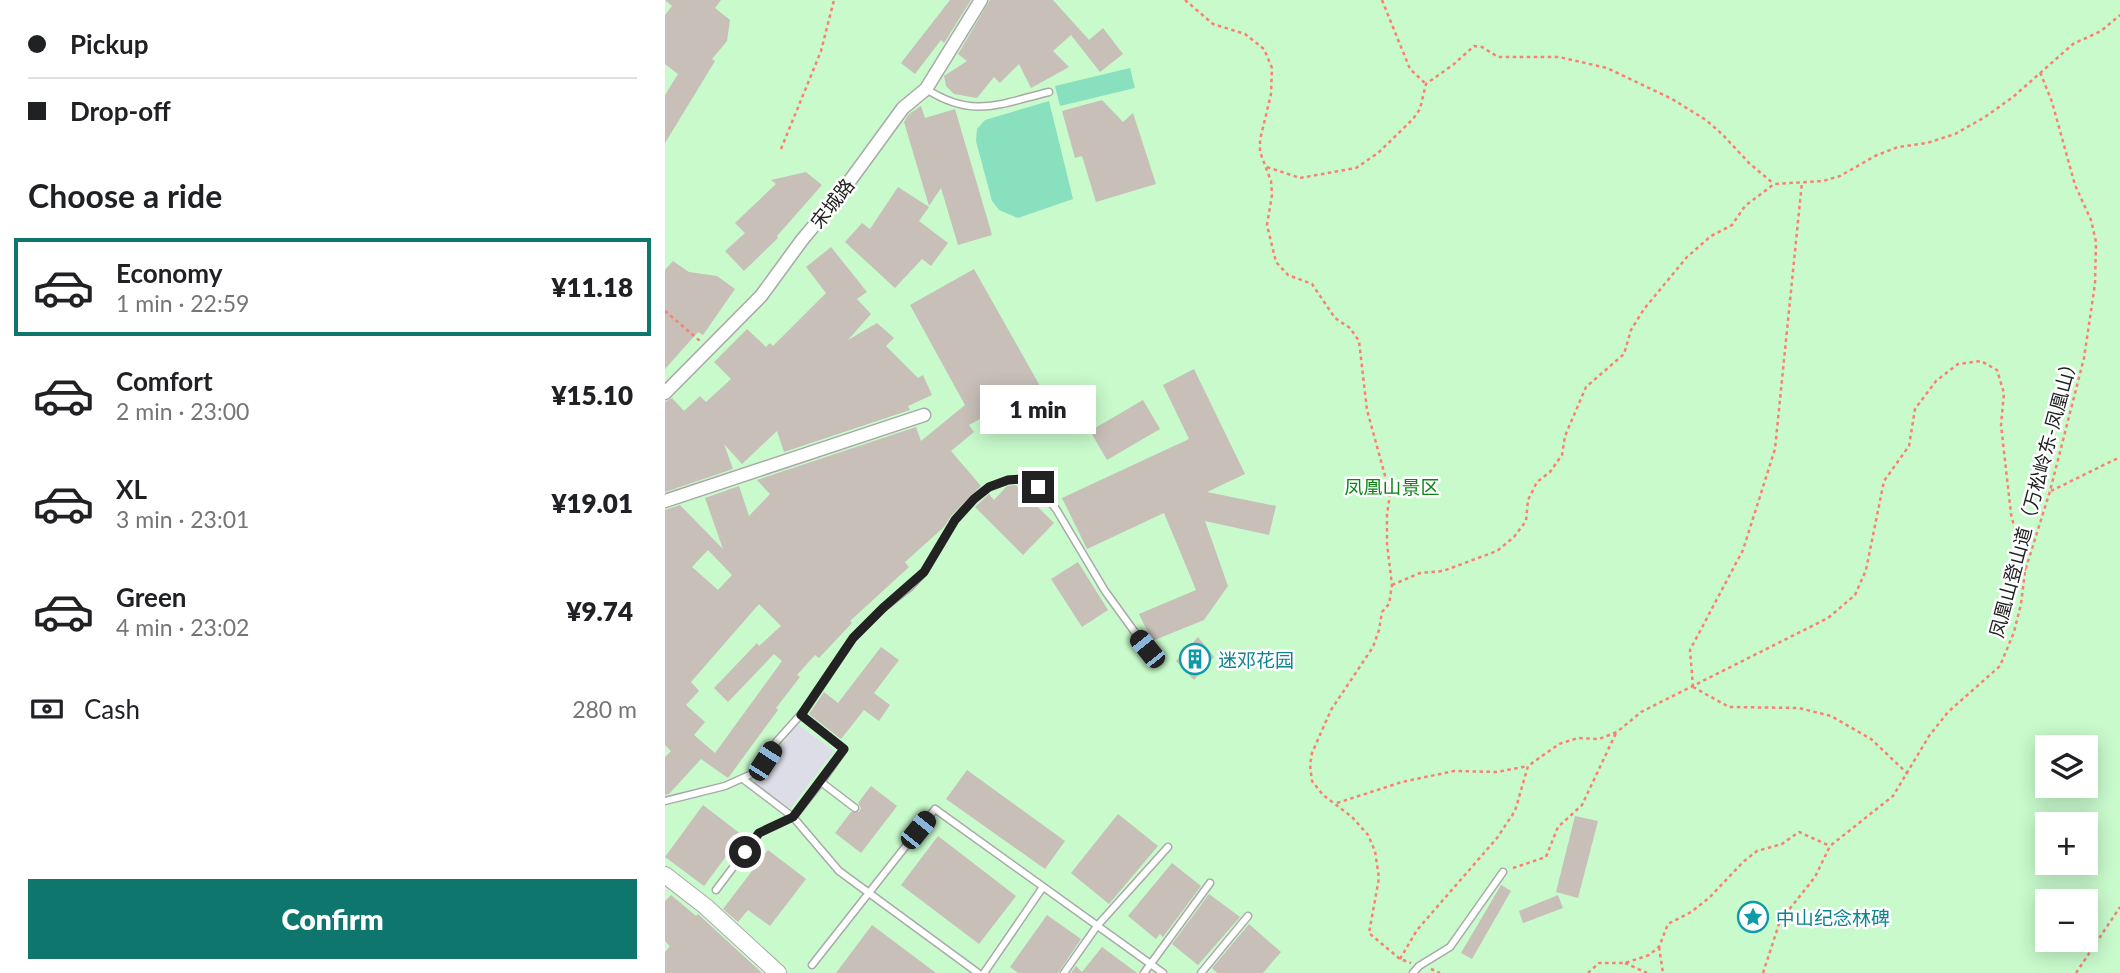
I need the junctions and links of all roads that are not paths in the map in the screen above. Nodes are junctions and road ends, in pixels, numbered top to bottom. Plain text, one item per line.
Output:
1 (981, 0) edge
2 (926, 89) junction
3 (1049, 92) dead end
4 (665, 393) edge
5 (923, 415) dead end
6 (665, 501) edge
7 (1147, 649) dead end
8 (801, 715) junction
9 (743, 779) junction
10 (821, 782) junction
11 (665, 801) edge
12 (855, 808) dead end
13 (793, 817) junction
14 (1168, 848) dead end
15 (1503, 872) road end
16 (665, 875) edge
17 (1210, 883) dead end
18 (1043, 887) junction
19 (716, 890) dead end
20 (868, 892) junction
21 (1248, 916) dead end
22 (1097, 926) junction
23 (1151, 964) junction
24 (811, 965) dead end
25 (778, 973) edge
26 (978, 973) edge
27 (984, 973) edge
28 (1064, 973) edge
29 (1144, 973) edge
30 (1163, 973) edge
31 (1201, 973) edge
32 (1413, 973) edge

1 - 2 street, 宋城路
2 - 3 lane
2 - 4 street, 宋城路
5 - 6 street
7 - 8 lane
8 - 9 lane
8 - 10 lane
9 - 11 lane
9 - 13 lane
10 - 12 lane
10 - 13 lane
13 - 19 lane
13 - 20 lane
14 - 22 lane
15 - 32 lane
16 - 25 street
17 - 23 lane
18 - 20 lane
18 - 22 lane
18 - 27 lane
20 - 24 lane
20 - 26 lane
21 - 31 lane
22 - 23 lane
22 - 28 lane
23 - 29 lane
23 - 30 lane

